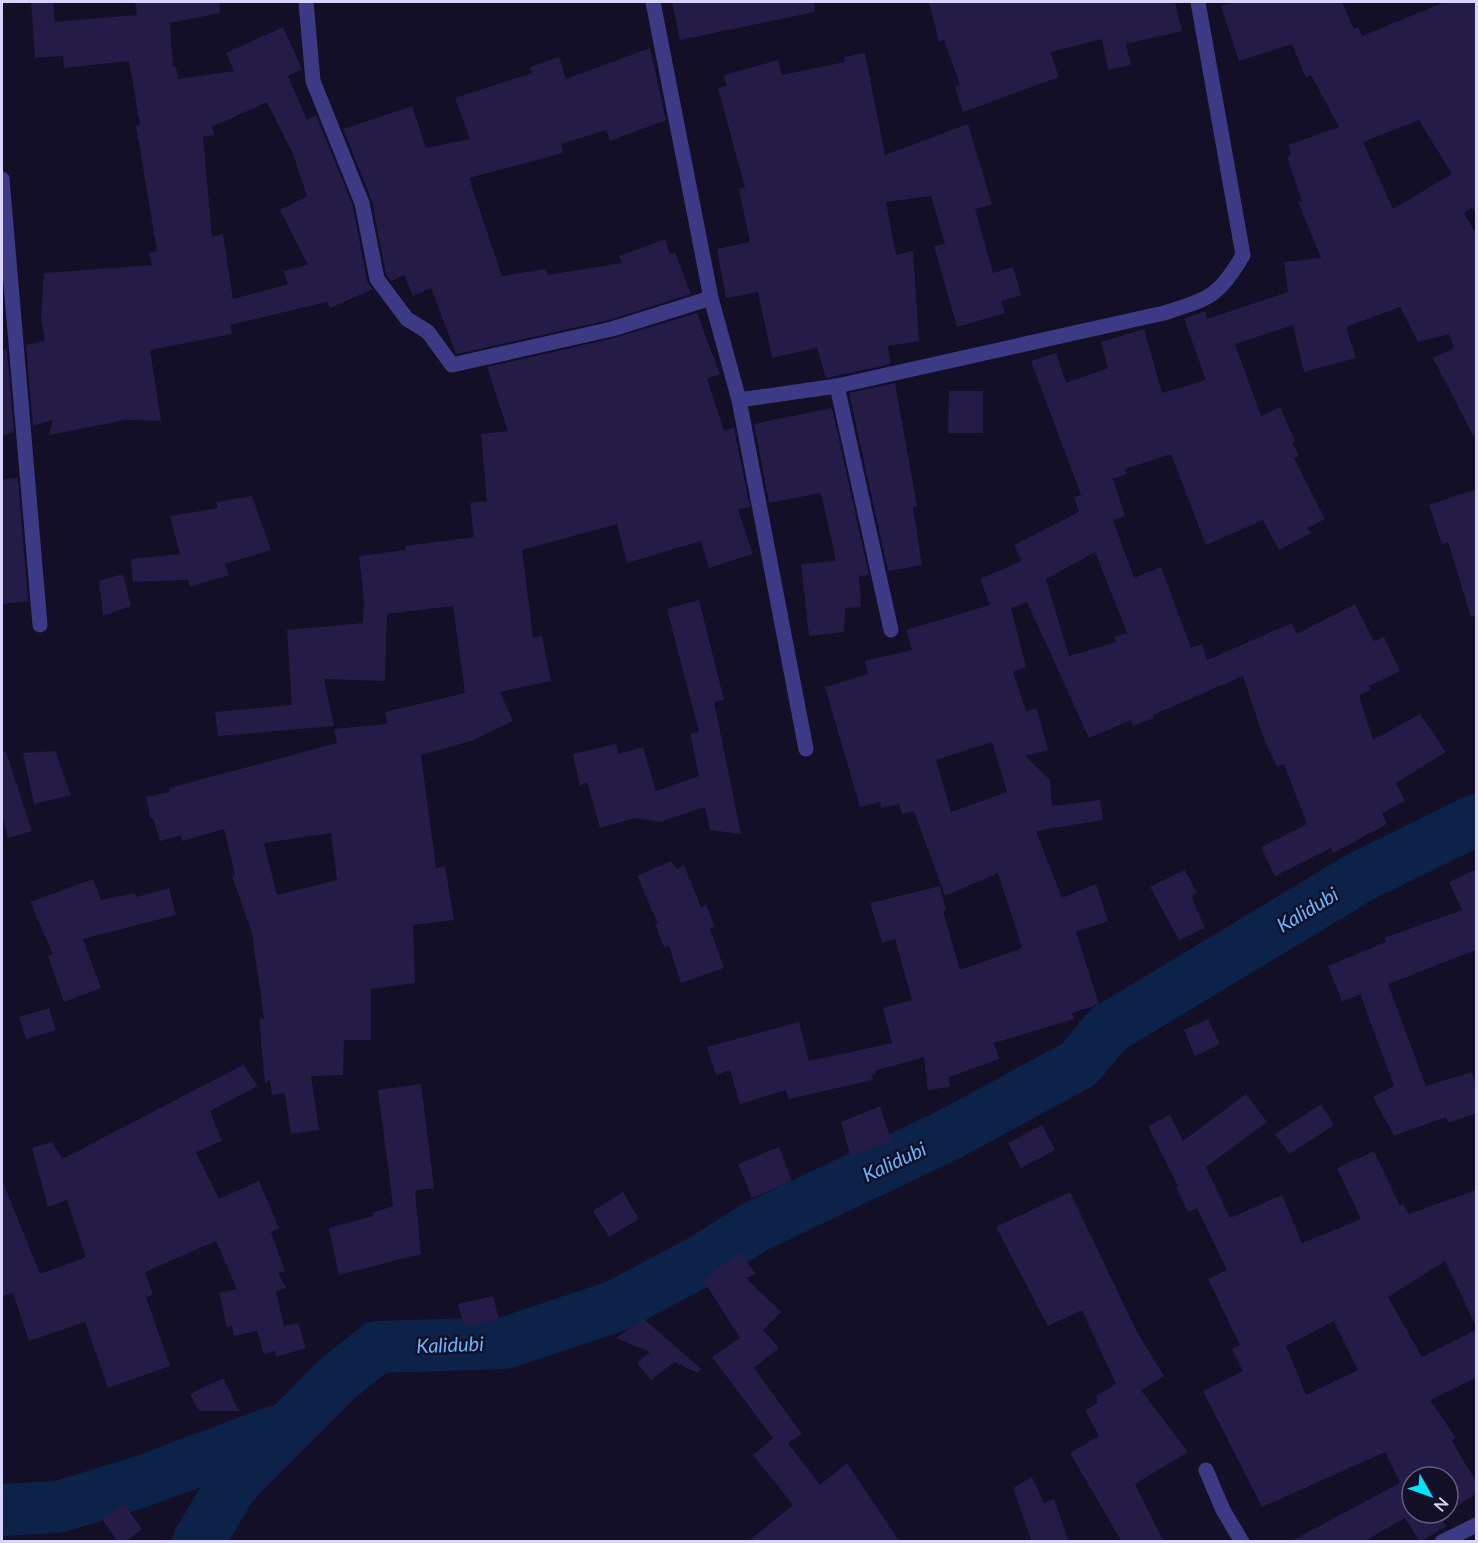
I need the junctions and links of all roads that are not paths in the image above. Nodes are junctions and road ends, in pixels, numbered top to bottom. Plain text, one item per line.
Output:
1 (306, 2) edge
2 (653, 2) edge
3 (1198, 2) edge
4 (2, 178) edge
5 (711, 298) junction
6 (837, 386) junction
7 (739, 400) junction
8 (40, 625) dead end
9 (891, 630) dead end
10 (806, 749) dead end
11 (1206, 1470) dead end
12 (1476, 1525) edge
13 (1242, 1542) edge
14 (1442, 1542) edge

1 - 5 street
2 - 5 street
3 - 6 street
4 - 8 street
5 - 7 street
6 - 7 street
6 - 9 street
7 - 10 street
11 - 13 street
12 - 14 street

